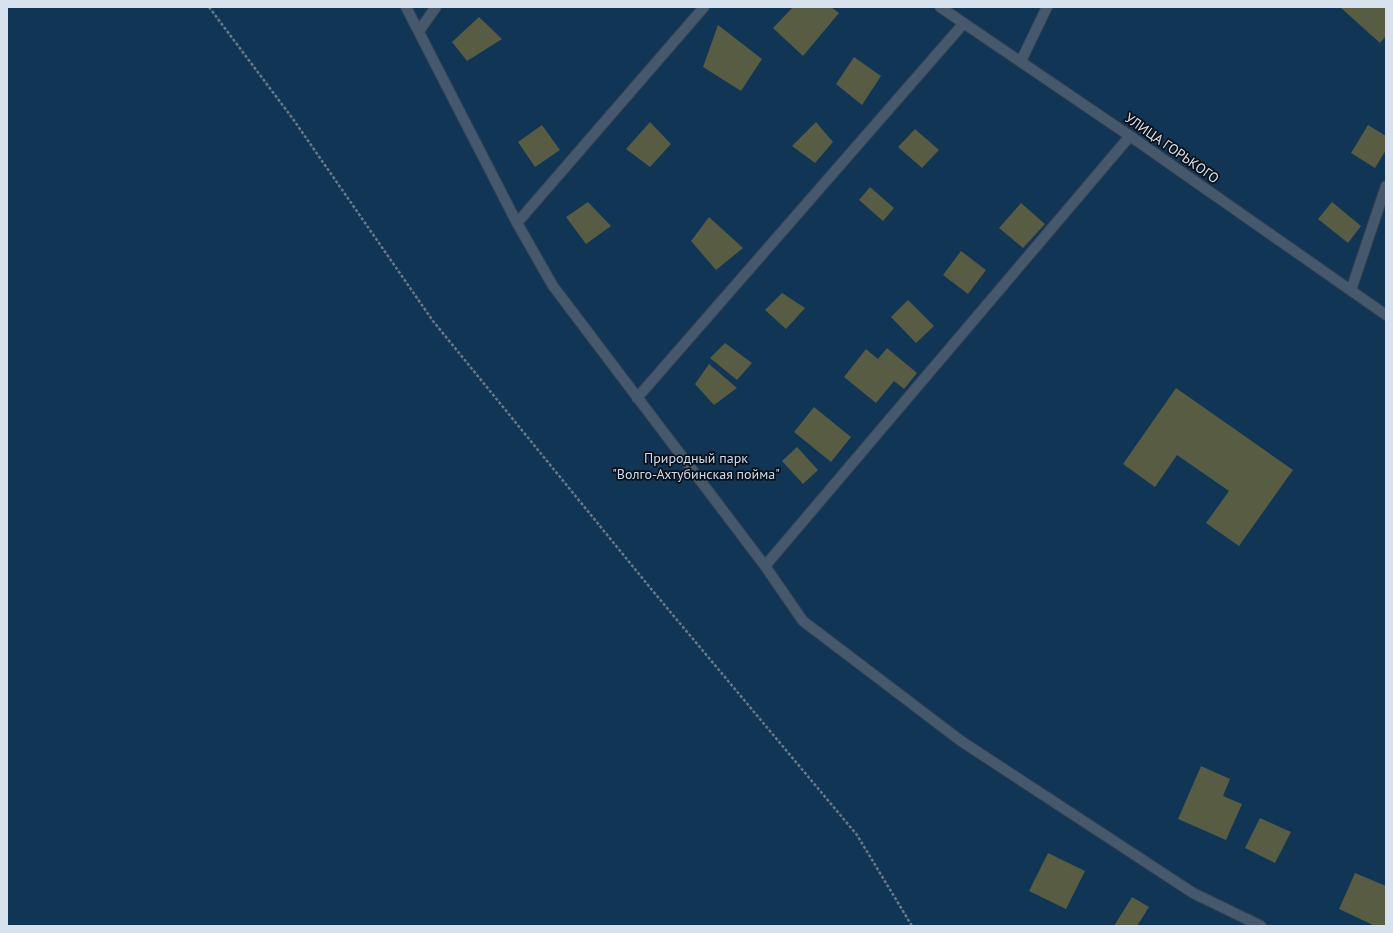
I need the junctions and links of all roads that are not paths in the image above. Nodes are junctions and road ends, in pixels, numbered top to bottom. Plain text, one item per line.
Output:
1 (406, 7) edge
2 (436, 7) edge
3 (704, 7) edge
4 (940, 7) edge
5 (1047, 7) edge
6 (964, 23) junction
7 (420, 31) junction
8 (1021, 61) junction
9 (1130, 136) junction
10 (1386, 186) edge
11 (517, 222) junction
12 (1351, 290) junction
13 (1386, 315) edge
14 (637, 398) junction
15 (765, 566) junction
16 (1261, 926) edge

1 - 7 street
2 - 7 street
3 - 11 street
4 - 6 street, УЛИЦА ГОРЬКОГО
5 - 8 street
6 - 8 street, УЛИЦА ГОРЬКОГО
6 - 14 street
7 - 11 street
8 - 9 street, УЛИЦА ГОРЬКОГО
9 - 12 street, УЛИЦА ГОРЬКОГО
9 - 15 street
10 - 12 street
11 - 14 street
12 - 13 street, УЛИЦА ГОРЬКОГО
14 - 15 street
15 - 16 street

